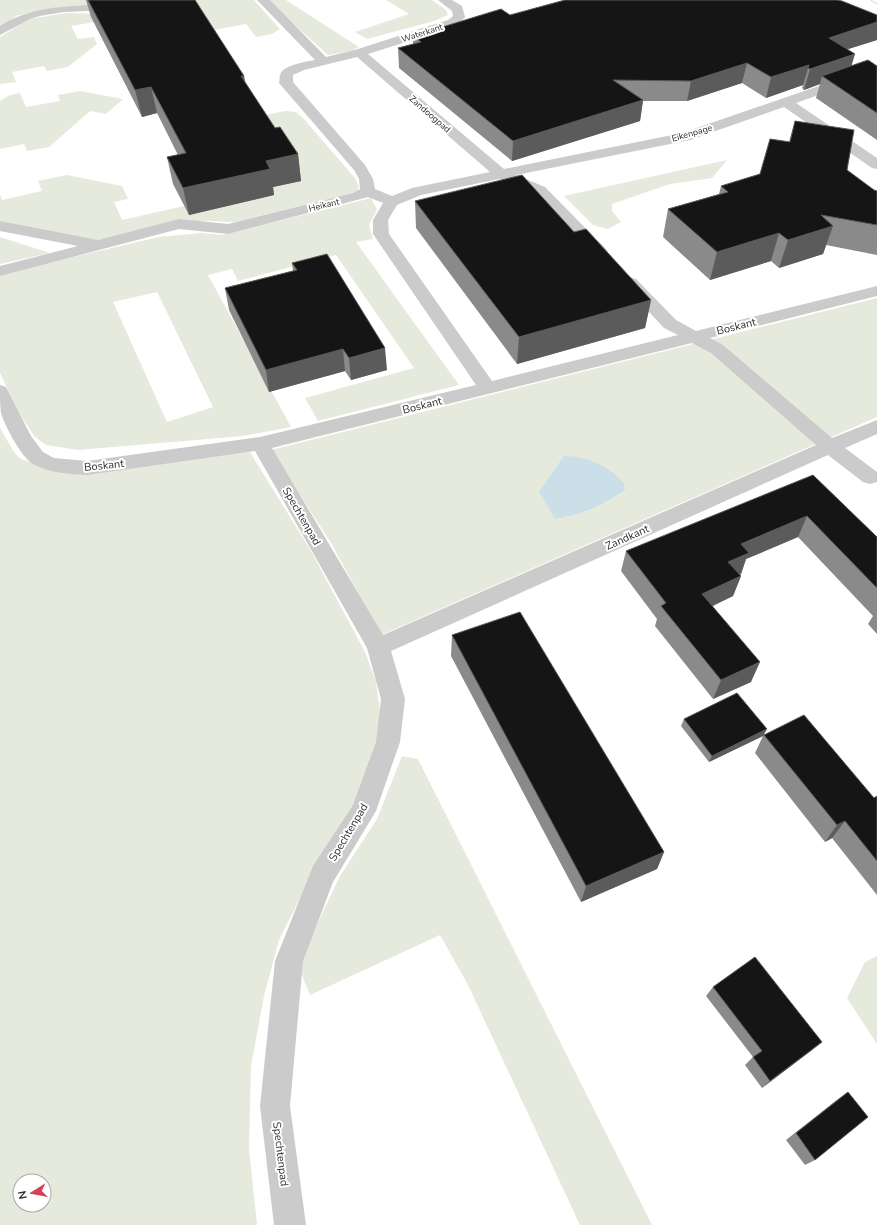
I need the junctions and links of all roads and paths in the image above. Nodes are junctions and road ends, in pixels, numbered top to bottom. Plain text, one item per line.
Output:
1 (142, 0) edge
2 (263, 0) edge
3 (444, 0) edge
4 (871, 0) edge
5 (877, 4) edge
6 (0, 31) edge
7 (359, 53) junction
8 (323, 61) junction
9 (877, 70) edge
10 (786, 102) junction
11 (877, 166) edge
12 (502, 175) junction
13 (368, 191) junction
14 (392, 202) junction
15 (0, 226) edge
16 (97, 245) junction
17 (0, 271) edge
18 (877, 291) edge
19 (694, 337) junction
20 (488, 388) junction
21 (0, 391) edge
22 (877, 426) edge
23 (260, 444) junction
24 (830, 447) junction
25 (875, 478) edge
26 (378, 647) junction
27 (290, 1225) edge

1 - 6 street
2 - 8 street
3 - 7 street, Waterkant
4 - 5 path
7 - 8 street
7 - 12 street, Zandoogpad
8 - 13 street
9 - 10 street, Eikenpage
10 - 11 street
10 - 12 street, Eikenpage
12 - 14 street, Eikenpage
12 - 19 street
13 - 14 street
13 - 16 street, Heikant
14 - 20 street
15 - 16 street, Heikant
16 - 17 street, Heikant
18 - 19 street, Boskant
19 - 20 street, Boskant
19 - 24 street
20 - 23 street, Boskant
21 - 23 street, Boskant
22 - 24 street, Zandkant
23 - 26 street, Spechtenpad
24 - 25 street
24 - 26 street, Zandkant
26 - 27 street, Spechtenpad

